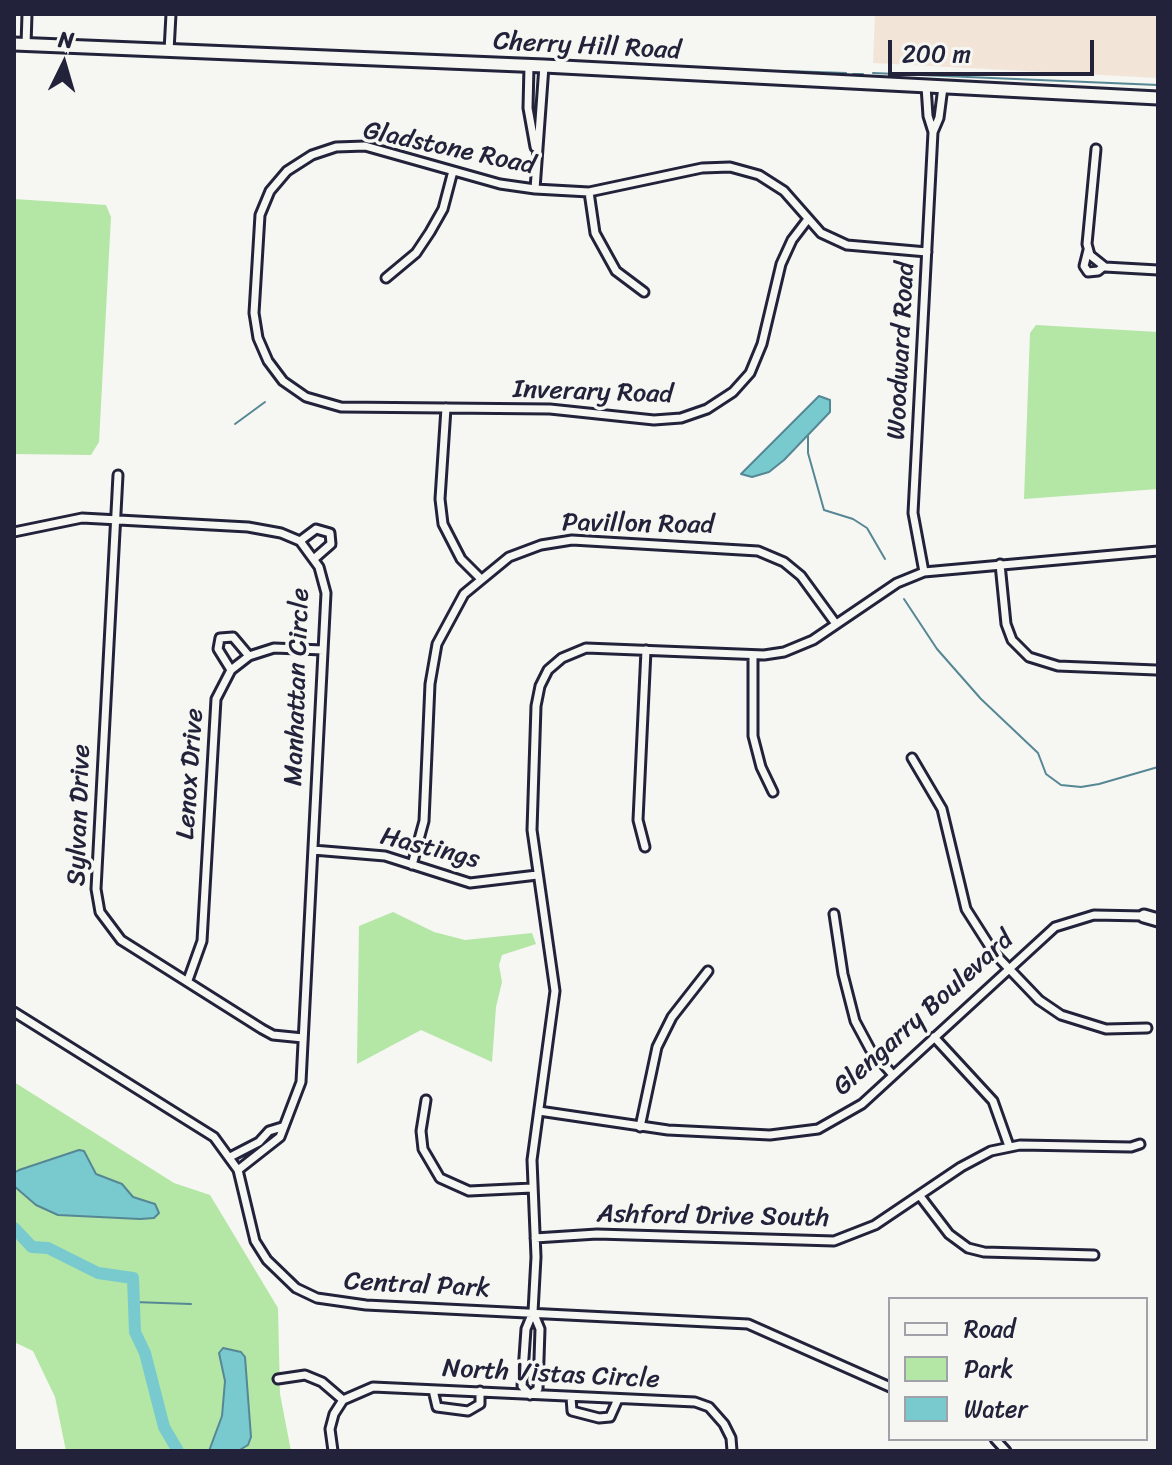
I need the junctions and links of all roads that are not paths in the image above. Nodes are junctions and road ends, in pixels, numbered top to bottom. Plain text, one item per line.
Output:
1 (27, 14) edge
2 (171, 14) edge
3 (20, 45) edge
4 (169, 51) junction
5 (529, 66) junction
6 (544, 66) junction
7 (926, 86) junction
8 (943, 87) junction
9 (1158, 98) edge
10 (933, 132) junction
11 (536, 149) junction
12 (1096, 149) dead end
13 (453, 171) junction
14 (535, 189) junction
15 (589, 192) junction
16 (808, 219) junction
17 (1088, 250) junction
18 (927, 252) junction
19 (1103, 267) junction
20 (1158, 270) edge
21 (386, 278) dead end
22 (644, 292) dead end
23 (306, 397) joint
24 (446, 408) junction
25 (118, 475) dead end
26 (115, 520) junction
27 (14, 532) edge
28 (300, 541) junction
29 (1156, 552) edge
30 (315, 558) junction
31 (1000, 564) junction
32 (924, 572) junction
33 (480, 578) junction
34 (836, 624) junction
35 (323, 650) junction
36 (646, 650) junction
37 (753, 655) junction
38 (249, 656) junction
39 (231, 670) junction
40 (1156, 670) dead end
41 (912, 758) dead end
42 (773, 792) dead end
43 (645, 847) dead end
44 (313, 850) junction
45 (412, 865) junction
46 (537, 875) junction
47 (1158, 913) edge
48 (834, 914) dead end
49 (1144, 916) junction
50 (1158, 920) edge
51 (1008, 968) junction
52 (708, 971) dead end
53 (188, 980) junction
54 (14, 1012) edge
55 (1147, 1028) dead end
56 (934, 1037) junction
57 (303, 1038) junction
58 (893, 1075) junction
59 (426, 1100) dead end
60 (539, 1111) junction
61 (282, 1127) junction
62 (640, 1127) junction
63 (1140, 1144) dead end
64 (1009, 1146) junction
65 (230, 1157) junction
66 (238, 1170) junction
67 (532, 1188) junction
68 (920, 1196) junction
69 (535, 1238) junction
70 (1094, 1255) dead end
71 (533, 1312) junction
72 (278, 1379) dead end
73 (888, 1386) edge
74 (433, 1390) junction
75 (480, 1391) junction
76 (530, 1395) junction
77 (571, 1397) junction
78 (618, 1399) junction
79 (343, 1400) junction
80 (997, 1441) edge
81 (333, 1451) edge
82 (732, 1451) edge
83 (992, 1451) edge
84 (1006, 1451) edge

1 - 3 street
2 - 4 street
3 - 4 main road, Cherry Hill Road
4 - 5 main road, Cherry Hill Road
5 - 6 main road, Cherry Hill Road
5 - 11 street
6 - 7 main road, Cherry Hill Road
6 - 11 street
7 - 8 main road, Cherry Hill Road
7 - 10 street, Woodward Road
8 - 9 main road, Cherry Hill Road
8 - 10 street, Woodward Road
10 - 18 street, Woodward Road
11 - 14 street
12 - 17 street
13 - 14 street, Gladstone Road
13 - 21 street
13 - 23 street, Gladstone Road
14 - 15 street, Gladstone Road
15 - 16 street, Gladstone Road
15 - 22 street
16 - 18 street, Gladstone Road
16 - 24 street, Inverary Road
17 - 19 street
17 - 19 street
18 - 32 street, Woodward Road
19 - 20 street
23 - 24 street, Inverary Road
24 - 33 street
25 - 26 street, Sylvan Drive
26 - 27 street
26 - 28 street
26 - 53 street, Sylvan Drive
28 - 30 street, Manhattan Circle
28 - 30 street
29 - 31 street
30 - 35 street, Manhattan Circle
31 - 32 street
31 - 40 street
32 - 34 street
33 - 34 street, Pavillon Road
33 - 45 street, Pavillon Road
34 - 37 street
35 - 38 street, Lenox Drive
35 - 44 street, Manhattan Circle
36 - 37 street
36 - 43 street
36 - 46 street
37 - 42 street
38 - 39 street, Lenox Drive
38 - 39 street
39 - 53 street, Lenox Drive
41 - 51 street
44 - 45 street, Hastings
44 - 57 street, Manhattan Circle
45 - 46 street, Hastings
46 - 60 street
47 - 49 main road, Glengarry Boulevard
48 - 58 street
49 - 50 main road, Glengarry Boulevard
49 - 51 street, Glengarry Boulevard
51 - 55 street
51 - 56 street, Glengarry Boulevard
52 - 62 street
53 - 57 street, Sylvan Drive
54 - 65 street, Central Park
56 - 58 street, Glengarry Boulevard
56 - 64 street
57 - 61 street, Manhattan Circle
58 - 62 street, Glengarry Boulevard
59 - 67 street
60 - 62 street, Glengarry Boulevard
60 - 67 street
61 - 65 street
61 - 66 street, Manhattan Circle
63 - 64 street
64 - 68 street, Ashford Drive South
65 - 66 street, Central Park
66 - 71 street, Central Park
67 - 69 street
68 - 69 street, Ashford Drive South
68 - 70 street
69 - 71 street
71 - 73 street, Central Park
71 - 76 street
71 - 76 street
72 - 79 street
74 - 75 street, North Vistas Circle
74 - 75 street
74 - 79 street, North Vistas Circle
75 - 76 street, North Vistas Circle
76 - 77 street, North Vistas Circle
77 - 78 street, North Vistas Circle
77 - 78 street
78 - 82 street, North Vistas Circle
79 - 81 street
80 - 83 street
80 - 84 street

